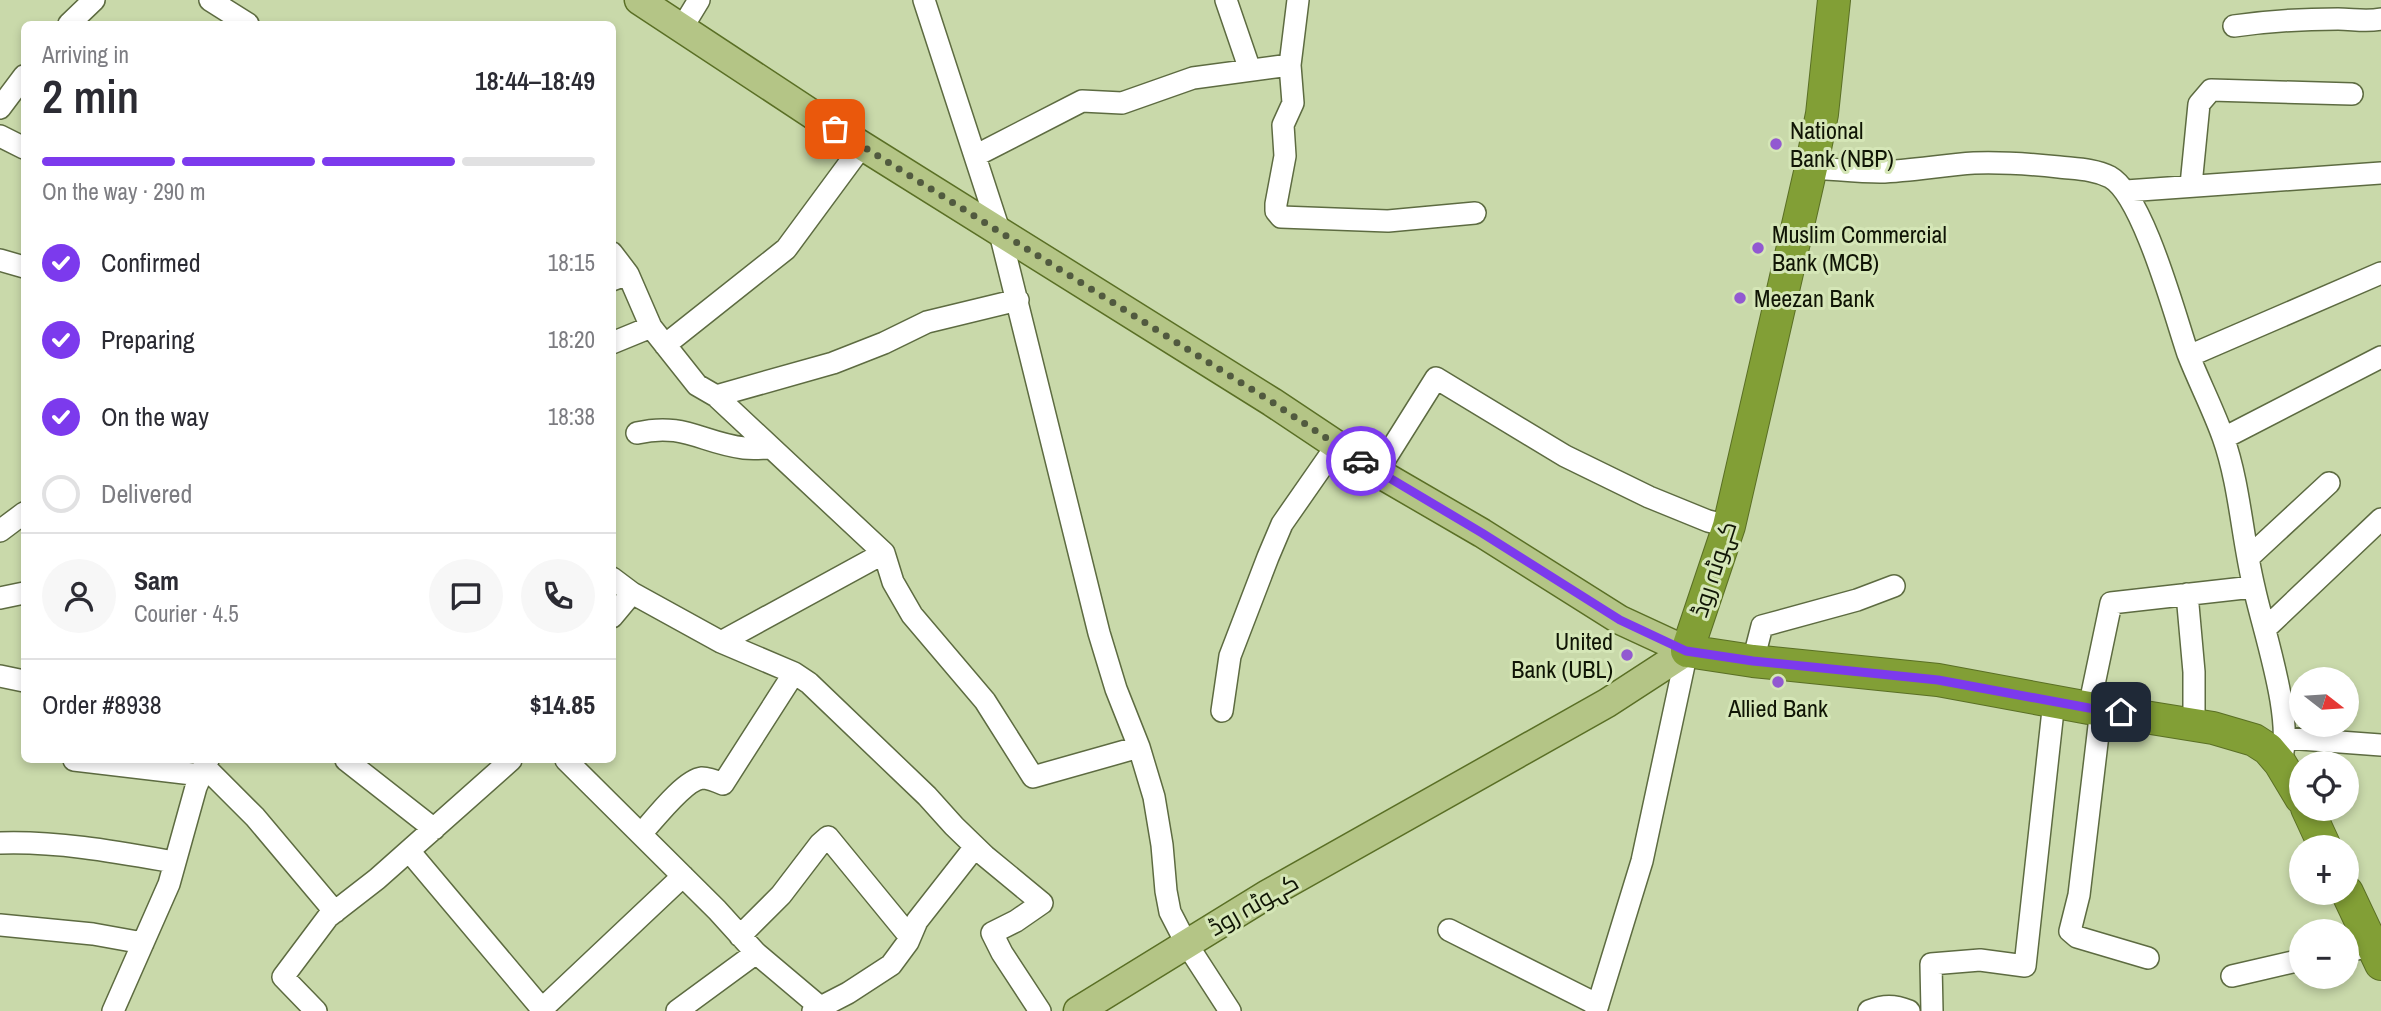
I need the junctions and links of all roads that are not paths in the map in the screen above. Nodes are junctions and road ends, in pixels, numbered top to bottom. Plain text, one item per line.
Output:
1 (94, 0) edge
2 (210, 0) edge
3 (639, 0) edge
4 (699, 0) edge
5 (927, 0) edge
6 (1226, 0) edge
7 (1298, 0) edge
8 (1834, 0) edge
9 (2381, 19) edge
10 (71, 21) edge
11 (243, 21) edge
12 (2234, 26) dead end
13 (682, 28) junction
14 (1290, 65) junction
15 (1250, 70) junction
16 (21, 80) edge
17 (2352, 94) dead end
18 (0, 108) edge
19 (0, 136) edge
20 (21, 146) edge
21 (862, 146) junction
22 (975, 156) junction
23 (1811, 168) junction
24 (2381, 173) edge
25 (2191, 185) junction
26 (2126, 191) junction
27 (1475, 213) dead end
28 (1000, 233) junction
29 (0, 260) edge
30 (21, 266) edge
31 (2381, 273) edge
32 (620, 277) edge
33 (1018, 300) junction
34 (651, 327) junction
35 (616, 341) edge
36 (665, 345) junction
37 (2189, 356) junction
38 (2381, 357) edge
39 (716, 396) junction
40 (638, 433) dead end
41 (2224, 438) junction
42 (1337, 445) junction
43 (771, 447) junction
44 (1377, 472) junction
45 (2329, 483) dead end
46 (21, 515) edge
47 (2381, 519) edge
48 (1729, 526) junction
49 (0, 531) edge
50 (884, 552) junction
51 (2248, 558) junction
52 (616, 581) edge
53 (1894, 586) dead end
54 (2253, 587) junction
55 (632, 593) junction
56 (21, 594) edge
57 (2187, 594) junction
58 (0, 598) edge
59 (616, 612) edge
60 (2265, 629) junction
61 (721, 642) junction
62 (1686, 651) junction
63 (1753, 661) junction
64 (794, 673) junction
65 (0, 676) edge
66 (21, 680) edge
67 (2054, 701) junction
68 (2095, 708) junction
69 (1222, 711) dead end
70 (2194, 724) junction
71 (2381, 745) edge
72 (1139, 747) junction
73 (2283, 750) junction
74 (130, 763) edge
75 (350, 763) edge
76 (508, 763) edge
77 (569, 763) edge
78 (2289, 766) edge
79 (204, 767) edge
80 (434, 829) junction
81 (640, 834) junction
82 (0, 843) edge
83 (975, 847) junction
84 (409, 851) junction
85 (174, 862) junction
86 (683, 876) junction
87 (2351, 905) edge
88 (335, 912) junction
89 (0, 925) edge
90 (1449, 930) dead end
91 (740, 936) junction
92 (910, 937) junction
93 (143, 943) junction
94 (1186, 943) junction
95 (757, 953) junction
96 (2367, 953) edge
97 (2148, 958) dead end
98 (2289, 963) edge
99 (2232, 976) dead end
100 (1597, 1008) edge
101 (818, 1010) edge
102 (113, 1011) edge
103 (316, 1011) edge
104 (677, 1011) edge
105 (1040, 1011) edge
106 (1078, 1011) edge
107 (1230, 1011) edge
108 (1869, 1011) edge
109 (1909, 1011) edge
110 (1931, 1011) edge

1 - 10 street
2 - 11 street
3 - 13 main road
4 - 13 street
5 - 22 street
6 - 15 street
7 - 14 street
8 - 23 highway, کہوٹہ روڈ
9 - 12 street
13 - 21 main road
14 - 15 street
14 - 27 street
15 - 22 street
16 - 18 street
17 - 25 street
19 - 20 street
21 - 28 main road
21 - 36 street
22 - 28 street
23 - 26 street
23 - 48 highway, کہوٹہ روڈ
24 - 25 street
25 - 26 street
26 - 37 street
28 - 33 street
28 - 42 main road
29 - 30 street
31 - 37 street
32 - 34 street
33 - 39 street
33 - 72 street
34 - 35 street
34 - 36 street
36 - 39 street
37 - 41 street
38 - 41 street
39 - 43 street
40 - 43 street
41 - 51 street
42 - 44 main road
42 - 69 street
43 - 50 street
44 - 48 street
44 - 62 main road
45 - 51 street
46 - 49 street
47 - 60 street
48 - 62 highway, کہوٹہ روڈ
50 - 61 street
50 - 72 street
51 - 54 street
52 - 55 street
53 - 63 street
54 - 57 street
54 - 60 street
55 - 59 street
55 - 61 street
56 - 58 street
57 - 68 street
57 - 70 street
60 - 73 street
61 - 64 street
62 - 63 highway
62 - 94 main road, کہوٹہ روڈ
62 - 100 street
63 - 67 highway
64 - 81 street
64 - 83 street
65 - 66 street
67 - 68 highway
67 - 110 street
68 - 70 highway
68 - 97 street
70 - 73 highway
71 - 73 street
72 - 94 street
73 - 78 highway
74 - 79 street
75 - 80 street
76 - 80 street
77 - 81 street
79 - 85 street
79 - 88 street
80 - 84 street
81 - 86 street
82 - 85 street
83 - 92 street
83 - 105 street
84 - 86 street
84 - 88 street
85 - 93 street
86 - 91 street
87 - 96 highway
88 - 103 street
89 - 93 street
90 - 100 street
91 - 92 street
91 - 95 street
92 - 101 street
93 - 102 street
94 - 106 main road, کہوٹہ روڈ
94 - 107 street
95 - 101 street
95 - 104 street
98 - 99 street
108 - 109 street

